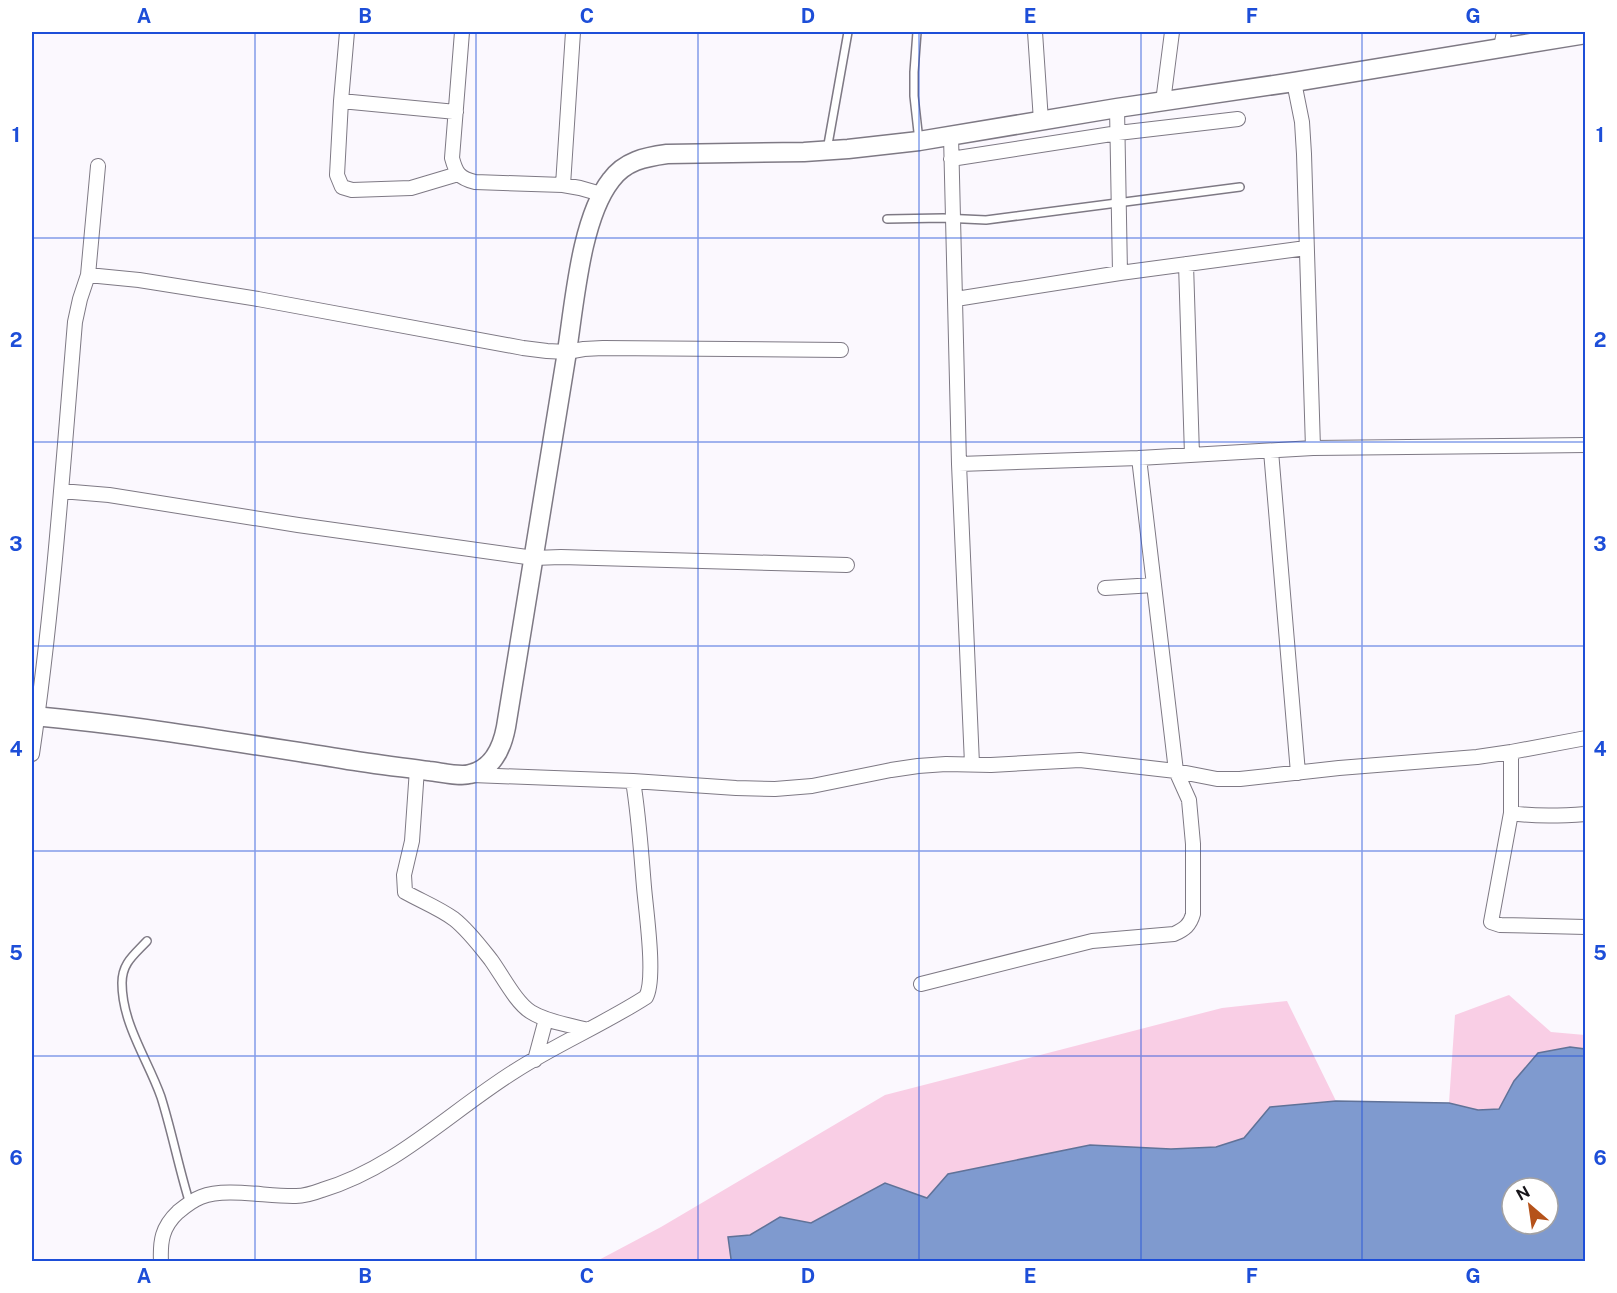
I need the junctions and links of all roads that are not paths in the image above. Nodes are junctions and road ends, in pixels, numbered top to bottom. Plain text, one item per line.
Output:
1 (347, 32) edge
2 (462, 32) edge
3 (573, 32) edge
4 (848, 32) edge
5 (917, 32) edge
6 (1035, 32) edge
7 (1172, 32) edge
8 (1586, 34) edge
9 (1503, 39) edge
10 (1294, 82) junction
11 (340, 101) junction
12 (1163, 102) junction
13 (1117, 108) junction
14 (456, 112) junction
15 (1238, 119) dead end
16 (1041, 121) junction
17 (1118, 133) junction
18 (951, 136) junction
19 (919, 141) junction
20 (827, 150) junction
21 (951, 159) junction
22 (98, 166) dead end
23 (458, 174) junction
24 (563, 185) junction
25 (1240, 187) dead end
26 (602, 194) junction
27 (1119, 203) junction
28 (887, 219) dead end
29 (953, 219) junction
30 (1306, 248) junction
31 (1186, 264) junction
32 (1120, 273) junction
33 (88, 275) junction
34 (956, 299) junction
35 (840, 350) dead end
36 (567, 352) junction
37 (1586, 445) edge
38 (1313, 448) junction
39 (1271, 451) junction
40 (1192, 455) junction
41 (1139, 458) junction
42 (959, 464) junction
43 (61, 491) junction
44 (534, 558) junction
45 (847, 565) dead end
46 (1154, 585) junction
47 (1105, 588) dead end
48 (34, 716) edge
49 (1586, 738) edge
50 (1511, 752) junction
51 (32, 754) edge
52 (972, 764) junction
53 (417, 769) junction
54 (1176, 771) junction
55 (1298, 773) junction
56 (469, 775) junction
57 (633, 782) junction
58 (1512, 813) junction
59 (1586, 814) edge
60 (1586, 927) edge
61 (147, 941) dead end
62 (921, 984) dead end
63 (546, 1019) junction
64 (588, 1030) junction
65 (535, 1060) junction
66 (190, 1204) junction
67 (161, 1262) edge

1 - 11 street
2 - 14 street
3 - 24 street
4 - 20 lane
5 - 19 lane
6 - 16 street
7 - 12 street
8 - 9 street
9 - 10 street
10 - 12 street
10 - 30 street
11 - 14 street
11 - 23 street
12 - 13 street
13 - 16 street
13 - 17 street
14 - 23 street
15 - 17 street
16 - 18 street
17 - 21 street
17 - 27 street
18 - 19 street
18 - 21 street
19 - 20 street
20 - 26 street
21 - 29 street
22 - 33 street
23 - 24 street
24 - 26 street
25 - 27 lane
26 - 36 street
27 - 29 lane
27 - 32 street
28 - 29 lane
29 - 34 street
30 - 31 street
30 - 38 street
31 - 32 street
31 - 40 street
32 - 34 street
33 - 36 street
33 - 43 street
34 - 42 street
35 - 36 street
36 - 44 street
37 - 38 street
38 - 39 street
39 - 40 street
39 - 55 street
40 - 41 street
41 - 42 street
41 - 46 street
42 - 52 street
43 - 44 street
43 - 48 street
44 - 45 street
44 - 56 street
46 - 47 street
46 - 54 street
48 - 51 street
48 - 53 street
49 - 50 street
50 - 55 street
50 - 58 street
52 - 54 street
52 - 57 street
53 - 56 street
53 - 63 street
54 - 55 street
54 - 62 street
56 - 57 street
57 - 64 street
58 - 59 street
58 - 60 street
61 - 66 lane
63 - 64 street
63 - 65 street
64 - 65 street
65 - 66 street
66 - 67 street

